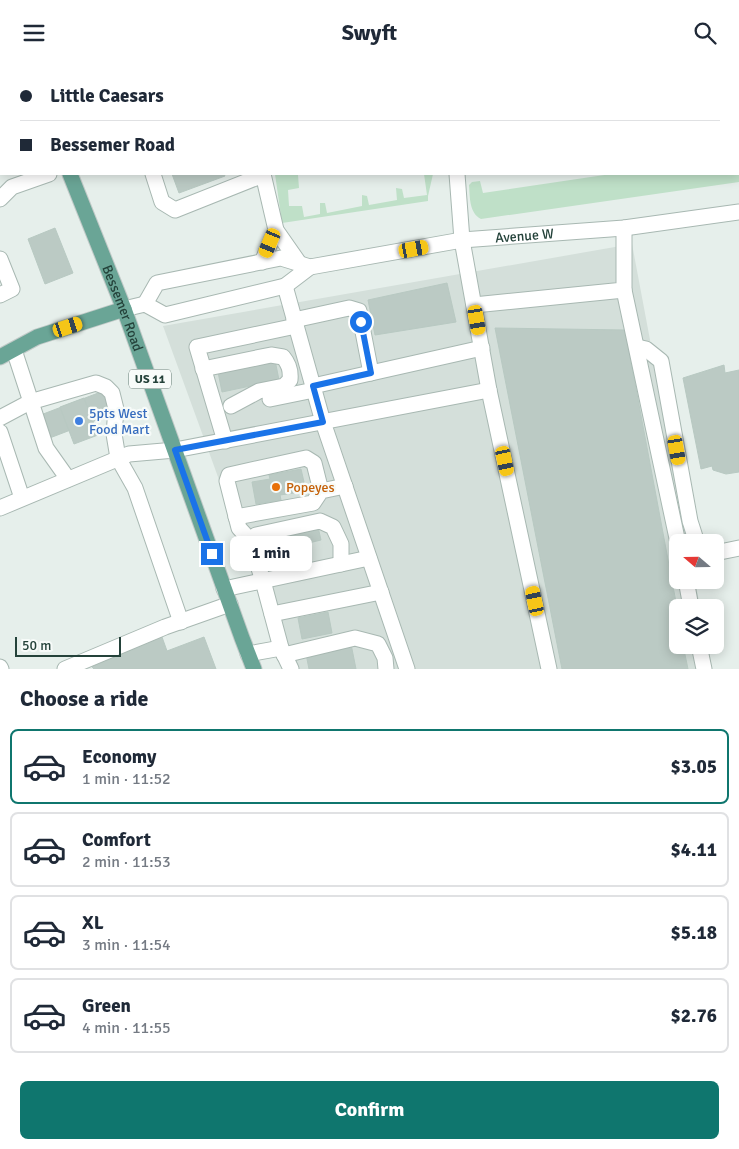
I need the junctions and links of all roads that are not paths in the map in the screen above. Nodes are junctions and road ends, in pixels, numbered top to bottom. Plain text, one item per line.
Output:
1 (46, 175) edge
2 (70, 175) edge
3 (155, 175) edge
4 (263, 175) edge
5 (457, 175) edge
6 (246, 178) edge
7 (0, 198) edge
8 (739, 212) edge
9 (624, 227) junction
10 (276, 230) junction
11 (462, 241) junction
12 (0, 259) edge
13 (262, 262) junction
14 (305, 265) junction
15 (285, 286) junction
16 (624, 290) junction
17 (0, 295) edge
18 (145, 304) junction
19 (474, 305) junction
20 (124, 309) junction
21 (295, 323) junction
22 (637, 347) junction
23 (482, 348) junction
24 (14, 350) junction
25 (0, 357) edge
26 (203, 369) junction
27 (371, 373) junction
28 (314, 388) junction
29 (489, 390) junction
30 (30, 402) junction
31 (231, 406) junction
32 (215, 409) junction
33 (0, 418) edge
34 (323, 422) junction
35 (0, 432) edge
36 (224, 441) junction
37 (2, 448) edge
38 (175, 450) junction
39 (118, 458) junction
40 (68, 479) junction
41 (345, 486) junction
42 (321, 491) junction
43 (22, 498) junction
44 (0, 508) edge
45 (236, 517) junction
46 (676, 534) edge
47 (694, 534) edge
48 (250, 540) junction
49 (739, 548) edge
50 (724, 551) edge
51 (370, 558) junction
52 (340, 564) junction
53 (263, 581) junction
54 (224, 589) junction
55 (381, 592) junction
56 (230, 604) junction
57 (272, 614) junction
58 (181, 621) junction
59 (282, 651) junction
60 (248, 654) junction
61 (701, 654) edge
62 (65, 669) edge
63 (254, 669) edge
64 (291, 669) edge
65 (386, 669) edge
66 (407, 669) edge
67 (549, 669) edge
68 (704, 669) edge

1 - 7 street
2 - 20 main road, Bessemer Road / US 11
3 - 6 street
4 - 6 street
4 - 10 street
5 - 11 street
8 - 9 street, Avenue W
9 - 11 street, Avenue W
9 - 16 street
10 - 13 street
10 - 14 street
11 - 14 street, Avenue W
11 - 19 street
12 - 17 street
13 - 14 street, Avenue W
13 - 18 street, Avenue W
14 - 15 street, Avenue W
15 - 18 street, Avenue W
15 - 21 street
16 - 19 street
16 - 22 street
18 - 20 street
19 - 23 street
20 - 24 main road
20 - 38 main road, Bessemer Road / US 11
21 - 26 street
21 - 27 street
21 - 28 street
22 - 46 street
22 - 47 street
23 - 27 street
23 - 29 street
24 - 25 main road
24 - 30 street
26 - 31 street
26 - 32 street
27 - 28 street
28 - 31 street
28 - 34 street
29 - 34 street
29 - 67 street
30 - 33 street
30 - 39 street
30 - 40 street
31 - 32 street
32 - 36 street
34 - 36 street
34 - 41 street
35 - 37 street
36 - 38 street
37 - 43 street
38 - 39 street
38 - 54 main road, Bessemer Road / US 11
39 - 40 street
39 - 58 street
40 - 43 street
41 - 42 street
41 - 51 street
42 - 45 street
42 - 45 street
43 - 44 street
45 - 48 street
48 - 52 street
48 - 53 street
49 - 50 street
51 - 52 street
51 - 55 street
52 - 53 street
53 - 54 street
53 - 57 street
54 - 56 main road, Bessemer Road / US 11
55 - 57 street
55 - 66 street
56 - 58 street
56 - 60 main road, Bessemer Road / US 11
57 - 59 street
58 - 62 street
59 - 60 street
59 - 64 street
59 - 65 street
60 - 63 main road, Bessemer Road / US 11
61 - 68 street

